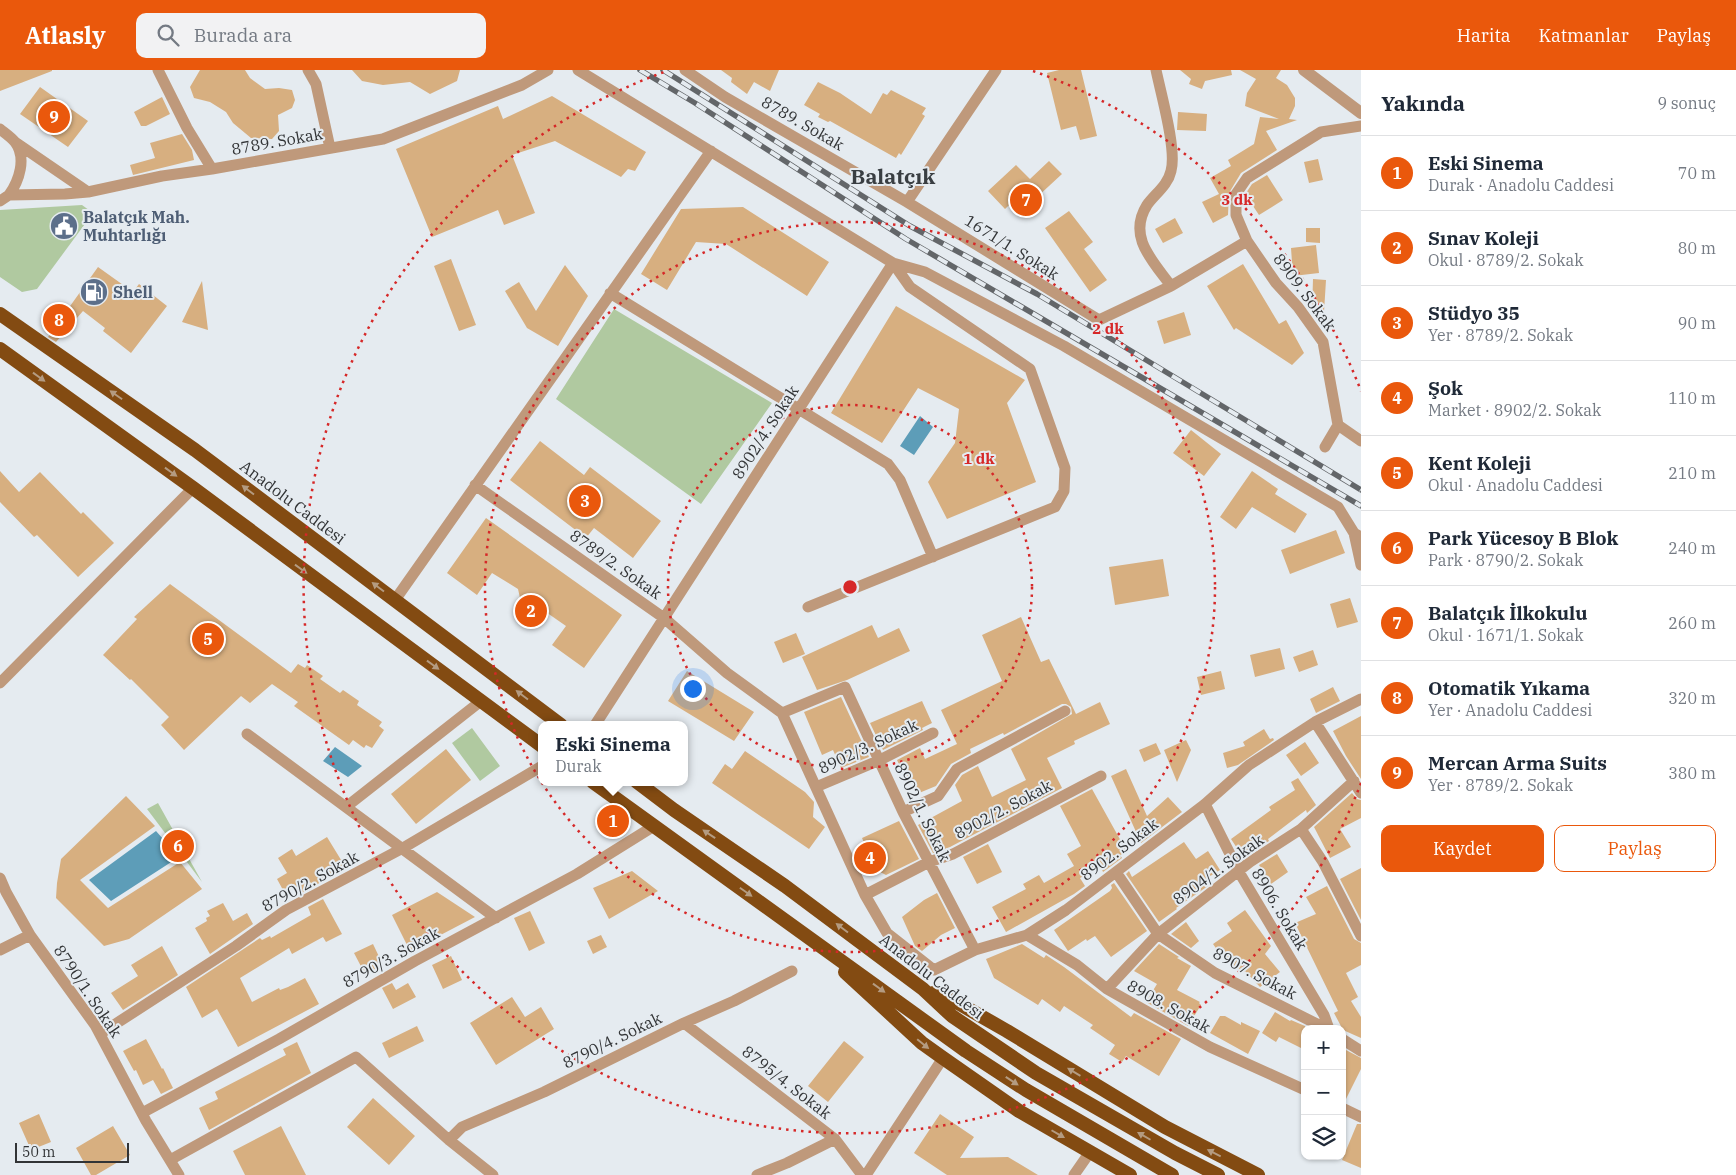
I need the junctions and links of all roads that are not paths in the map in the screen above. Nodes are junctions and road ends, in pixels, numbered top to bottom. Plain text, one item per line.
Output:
1 (158, 70) edge
2 (308, 70) edge
3 (548, 70) edge
4 (578, 70) edge
5 (685, 70) edge
6 (996, 70) edge
7 (1156, 70) edge
8 (1304, 70) edge
9 (1361, 113) edge
10 (1361, 126) edge
11 (0, 129) edge
12 (15, 142) junction
13 (330, 148) junction
14 (710, 151) junction
15 (212, 169) junction
16 (88, 192) junction
17 (5, 198) edge
18 (907, 202) junction
19 (1247, 241) junction
20 (893, 263) junction
21 (1170, 286) junction
22 (610, 294) junction
23 (0, 314) edge
24 (0, 348) edge
25 (799, 409) junction
26 (1338, 426) junction
27 (1361, 440) edge
28 (1325, 447) dead end
29 (475, 485) junction
30 (193, 488) junction
31 (1358, 535) edge
32 (933, 557) junction
33 (1361, 565) edge
34 (395, 600) junction
35 (808, 607) dead end
36 (664, 618) junction
37 (0, 683) edge
38 (1361, 699) edge
39 (481, 701) junction
40 (1065, 711) dead end
41 (782, 713) junction
42 (556, 721) edge
43 (598, 721) edge
44 (1315, 722) junction
45 (933, 733) dead end
46 (247, 734) dead end
47 (538, 743) edge
48 (880, 760) junction
49 (538, 768) edge
50 (1101, 776) dead end
51 (1354, 781) junction
52 (599, 786) edge
53 (642, 786) edge
54 (816, 788) junction
55 (1361, 793) edge
56 (1205, 804) junction
57 (346, 807) junction
58 (903, 812) junction
59 (654, 826) junction
60 (1301, 829) junction
61 (403, 848) junction
62 (930, 862) junction
63 (1116, 872) junction
64 (1239, 872) junction
65 (0, 878) edge
66 (865, 895) junction
67 (496, 918) junction
68 (797, 928) junction
69 (1027, 934) junction
70 (1158, 934) junction
71 (30, 935) junction
72 (1361, 936) edge
73 (0, 950) edge
74 (975, 950) junction
75 (792, 971) dead end
76 (923, 988) junction
77 (1107, 989) junction
78 (684, 1023) junction
79 (1320, 1025) edge
80 (1327, 1025) edge
81 (100, 1034) junction
82 (1346, 1041) edge
83 (1361, 1051) edge
84 (943, 1058) junction
85 (1301, 1088) edge
86 (1346, 1110) edge
87 (142, 1112) junction
88 (1361, 1117) edge
89 (835, 1139) junction
90 (449, 1140) junction
91 (1090, 1152) junction
92 (170, 1160) junction
93 (179, 1175) edge
94 (493, 1175) edge
95 (757, 1175) edge
96 (864, 1175) edge
97 (1074, 1175) edge
98 (1130, 1175) edge
99 (1172, 1175) edge
100 (1218, 1175) edge
101 (1258, 1175) edge

1 - 15 street
2 - 13 street
3 - 13 street, 8789. Sokak
4 - 14 street
5 - 18 street, 8789. Sokak
6 - 18 street
7 - 21 street
8 - 9 street
10 - 19 street, 8909. Sokak
11 - 12 street
12 - 16 street
12 - 17 street
13 - 15 street, 8789. Sokak
14 - 20 street
14 - 22 street
15 - 16 street, 8789. Sokak
16 - 17 street, 8789. Sokak
18 - 21 street, 1671/1. Sokak
19 - 21 street
19 - 26 street, 8909. Sokak
20 - 25 street, 8902/4. Sokak
20 - 31 street
20 - 32 street
22 - 25 street
22 - 29 street
34 -> 23 highway, Anadolu Caddesi
24 -> 30 highway
25 - 32 street
25 - 36 street, 8902/4. Sokak
26 - 27 street
26 - 28 street
29 - 34 street
29 - 36 street, 8789/2. Sokak
30 - 37 street
30 -> 39 highway
31 - 33 street
32 - 35 street
42 -> 34 highway, Anadolu Caddesi
36 - 41 street
36 - 43 street, 8902/4. Sokak
38 - 44 street, 8902. Sokak
39 - 47 highway
39 - 57 street
40 - 58 street
41 - 48 street, 8902/1. Sokak
41 - 54 street
44 - 51 street
44 - 56 street, 8902. Sokak
45 - 48 street, 8902/3. Sokak
46 - 57 street
48 - 54 street, 8902/3. Sokak
48 - 58 street, 8902/1. Sokak
49 - 61 street, 8790/2. Sokak
50 - 62 street, 8902/2. Sokak
51 - 55 street
51 - 60 street, 8904/1. Sokak
52 - 59 highway
76 -> 53 highway, Anadolu Caddesi
54 - 66 street
56 - 63 street, 8902. Sokak
56 - 64 street, 8906. Sokak
57 - 61 street
58 - 62 street, 8902/1. Sokak
59 - 67 street, 8790/3. Sokak
59 -> 68 highway
60 - 64 street, 8904/1. Sokak
60 - 72 street
61 - 67 street
61 - 81 street, 8790/2. Sokak
62 - 66 street, 8902/2. Sokak
62 - 74 street, 8902/1. Sokak
63 - 69 street, 8902. Sokak
63 - 70 street, 8907. Sokak
64 - 70 street, 8904/1. Sokak
64 - 80 street, 8906. Sokak
65 - 71 street, 8790/1. Sokak
66 - 74 street, 8902. Sokak
67 - 87 street, 8790/3. Sokak
68 -> 84 highway
68 -> 99 highway
69 - 74 street, 8902. Sokak
69 - 77 street, 8908. Sokak
70 - 77 street, 8904/1. Sokak
70 - 79 street, 8907. Sokak
71 - 73 street
71 - 81 street, 8790/1. Sokak
75 - 78 street, 8790/4. Sokak
100 -> 76 highway, Anadolu Caddesi
101 -> 76 highway
77 - 85 street, 8908. Sokak
78 - 89 street, 8795/4. Sokak
78 - 90 street, 8790/4. Sokak
81 - 87 street, 8790/1. Sokak
82 - 83 street
84 -> 91 highway
84 - 96 street
86 - 88 street
87 - 92 street, 8790/1. Sokak
89 - 95 street
89 - 96 street, 8795/4. Sokak
90 - 92 street
90 - 94 street
91 - 97 street
91 - 98 highway
92 - 93 street, 8790/1. Sokak

